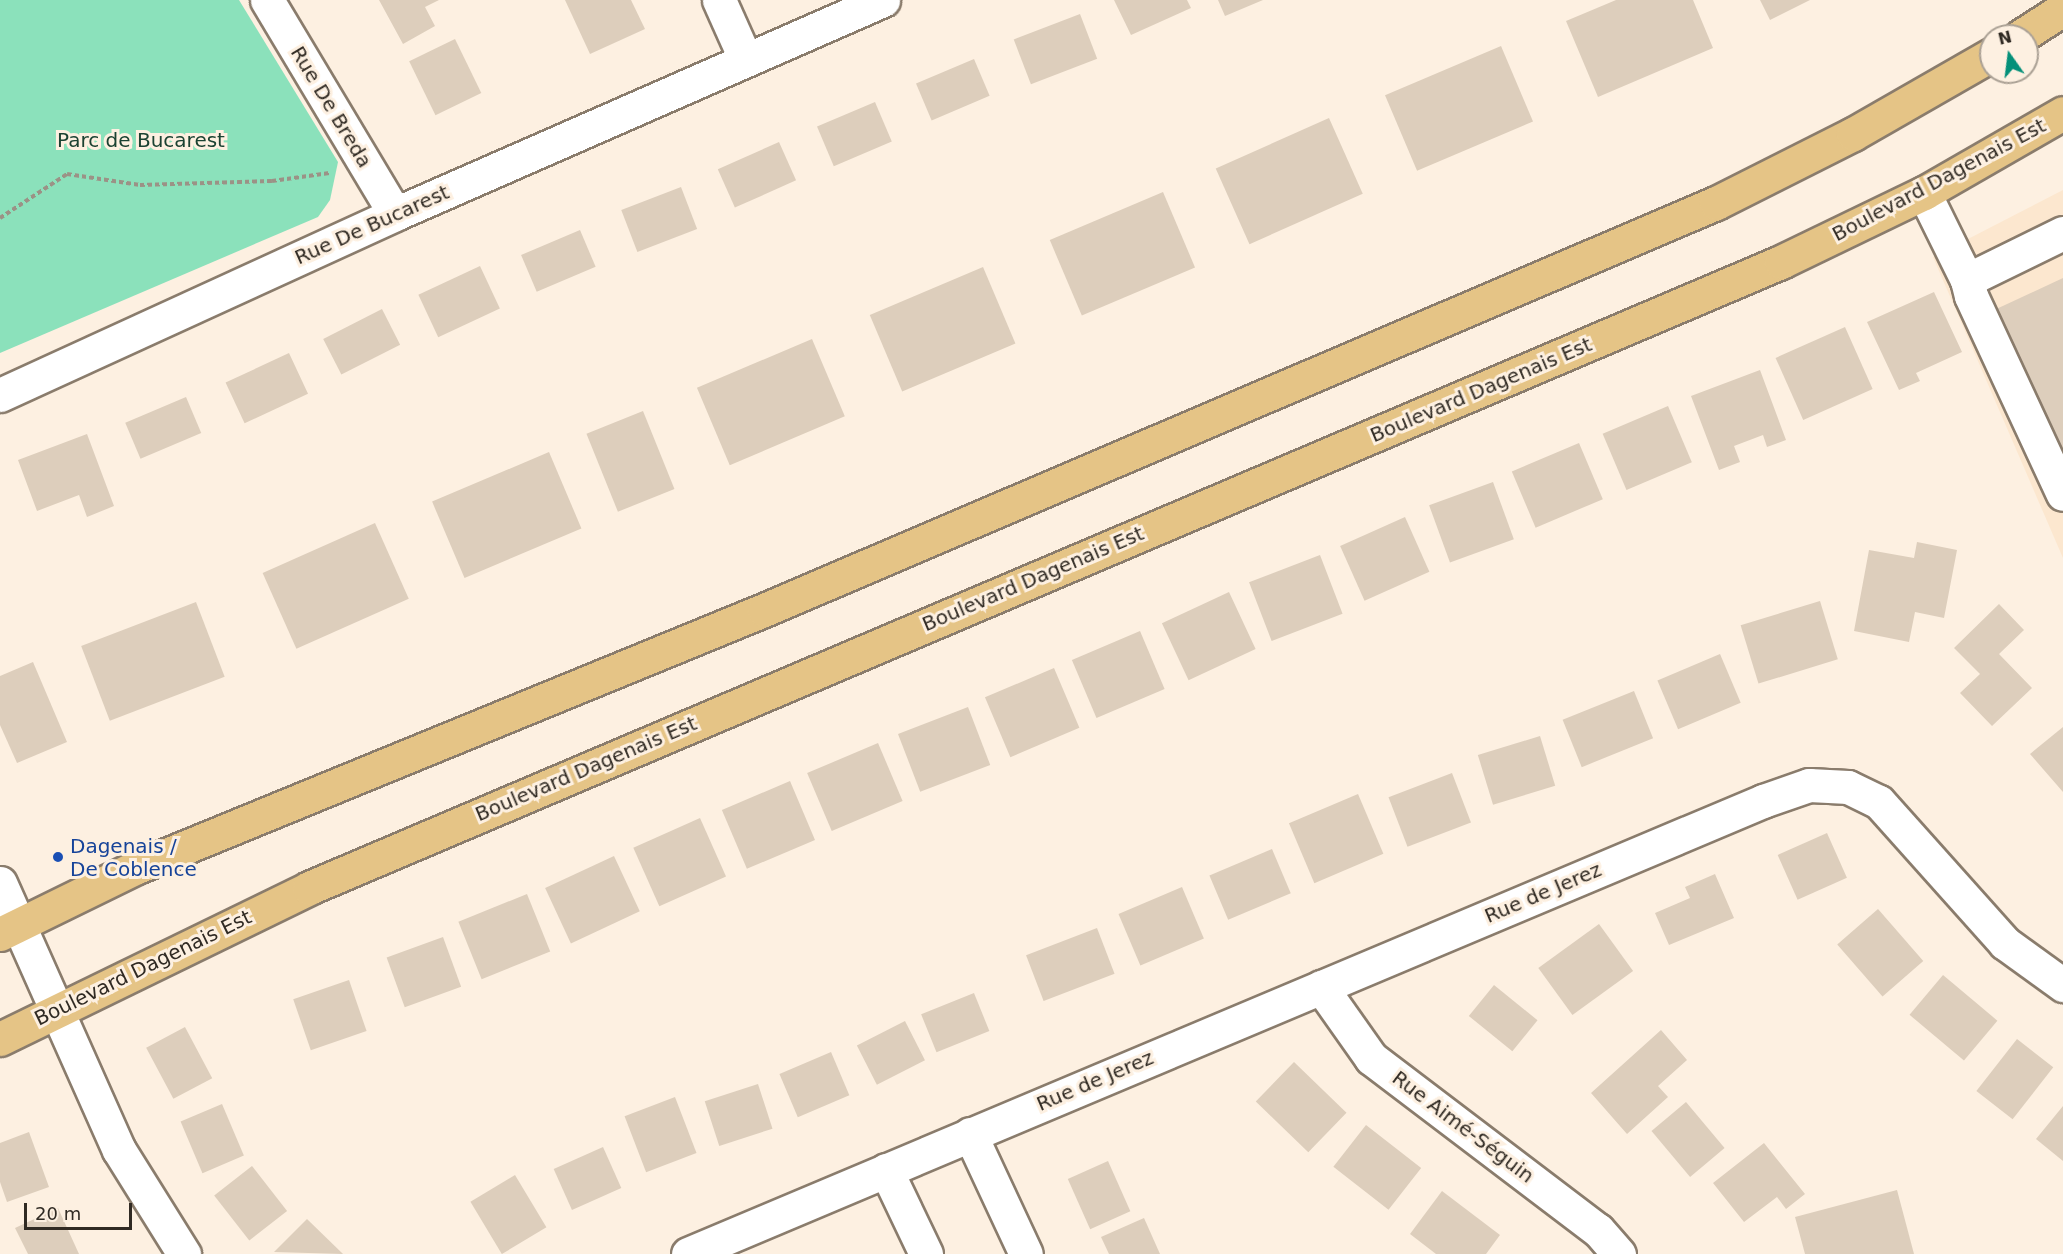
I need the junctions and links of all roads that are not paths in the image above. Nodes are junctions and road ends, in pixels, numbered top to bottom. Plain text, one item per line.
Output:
1 (267, 0) edge
2 (719, 0) edge
3 (883, 0) edge
4 (2063, 9) edge
5 (2039, 24) edge
6 (745, 58) junction
7 (1979, 62) edge
8 (2063, 113) edge
9 (1924, 193) junction
10 (395, 214) junction
11 (2063, 233) edge
12 (1967, 280) junction
13 (0, 395) edge
14 (2063, 494) edge
15 (0, 883) edge
16 (9, 929) edge
17 (2063, 985) edge
18 (1321, 987) junction
19 (55, 1011) junction
20 (0, 1039) edge
21 (970, 1134) junction
22 (886, 1170) junction
23 (184, 1254) edge
24 (688, 1254) edge
25 (926, 1254) edge
26 (1026, 1254) edge
27 (1619, 1254) edge

1 - 10 street, Rue De Breda
2 - 6 street
3 - 6 street, Rue De Bucarest
4 - 5 main road
6 - 10 street, Rue De Bucarest
7 - 16 main road
8 - 9 main road, Boulevard Dagenais Est
9 - 12 street
9 - 19 main road, Boulevard Dagenais Est
10 - 13 street, Rue De Bucarest
11 - 12 street
12 - 14 street
15 - 16 street
16 - 19 street
17 - 18 street, Rue de Jerez
18 - 21 street, Rue de Jerez
18 - 27 street, Rue Aimé-Séguin
19 - 20 main road, Boulevard Dagenais Est
19 - 23 street
21 - 22 street, Rue de Jerez
21 - 26 street
22 - 24 street, Rue de Jerez
22 - 25 street

